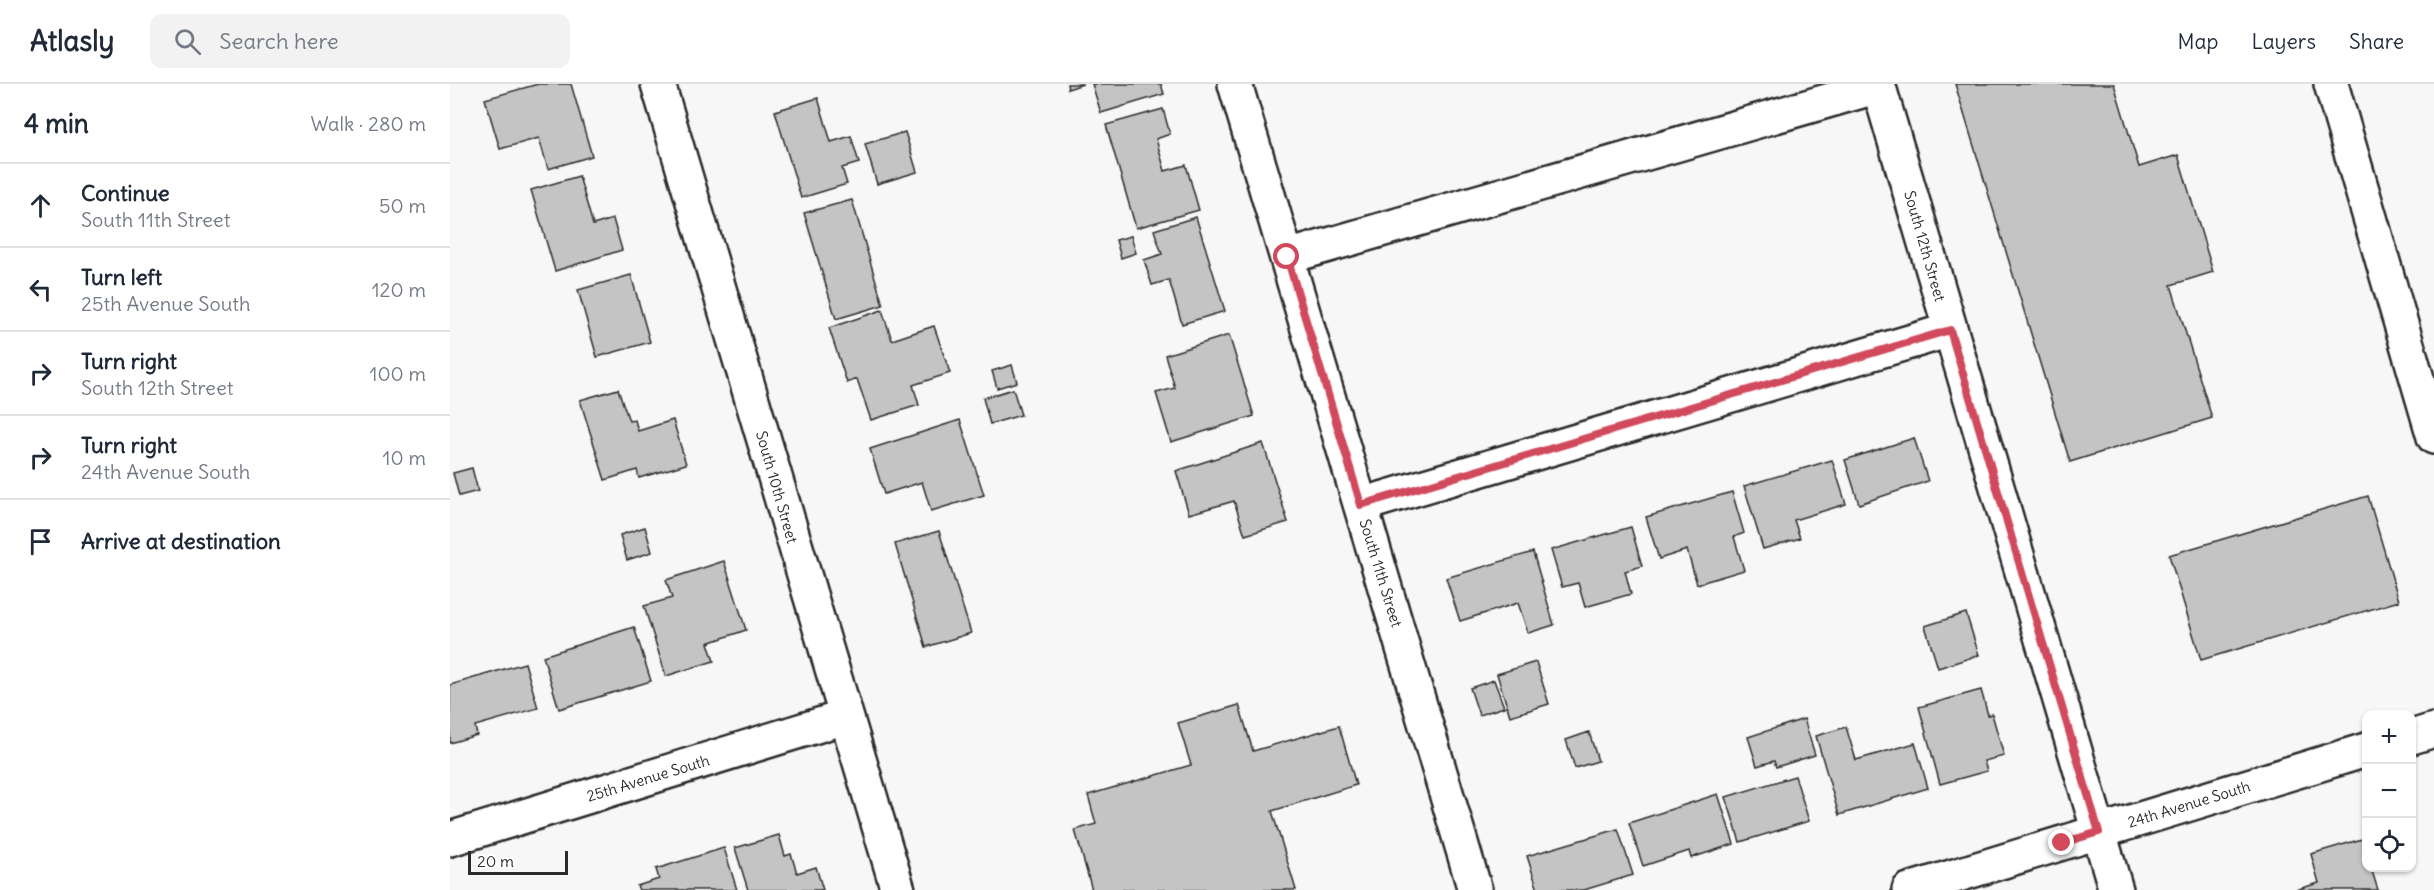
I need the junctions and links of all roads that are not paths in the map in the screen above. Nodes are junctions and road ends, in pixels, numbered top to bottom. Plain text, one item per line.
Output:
1 (658, 84) edge
2 (1235, 84) edge
3 (2331, 84) edge
4 (1878, 85) edge
5 (1287, 257) junction
6 (1950, 330) junction
7 (2434, 437) edge
8 (1361, 505) junction
9 (845, 717) junction
10 (2434, 730) edge
11 (2416, 736) edge
12 (2362, 752) edge
13 (2099, 832) junction
14 (450, 839) edge
15 (898, 890) edge
16 (1475, 890) edge
17 (1909, 890) edge
18 (2116, 890) edge

1 - 9 street, South 10th Street
2 - 5 street, South 11th Street
3 - 7 street
4 - 5 street
4 - 6 street, South 12th Street
5 - 8 street, South 11th Street
6 - 8 street
6 - 13 street, South 12th Street
8 - 16 street, South 11th Street
9 - 14 street, 25th Avenue South
9 - 15 street, South 10th Street
10 - 11 street
12 - 13 street, 24th Avenue South
13 - 17 street, 24th Avenue South
13 - 18 street, South 12th Street

